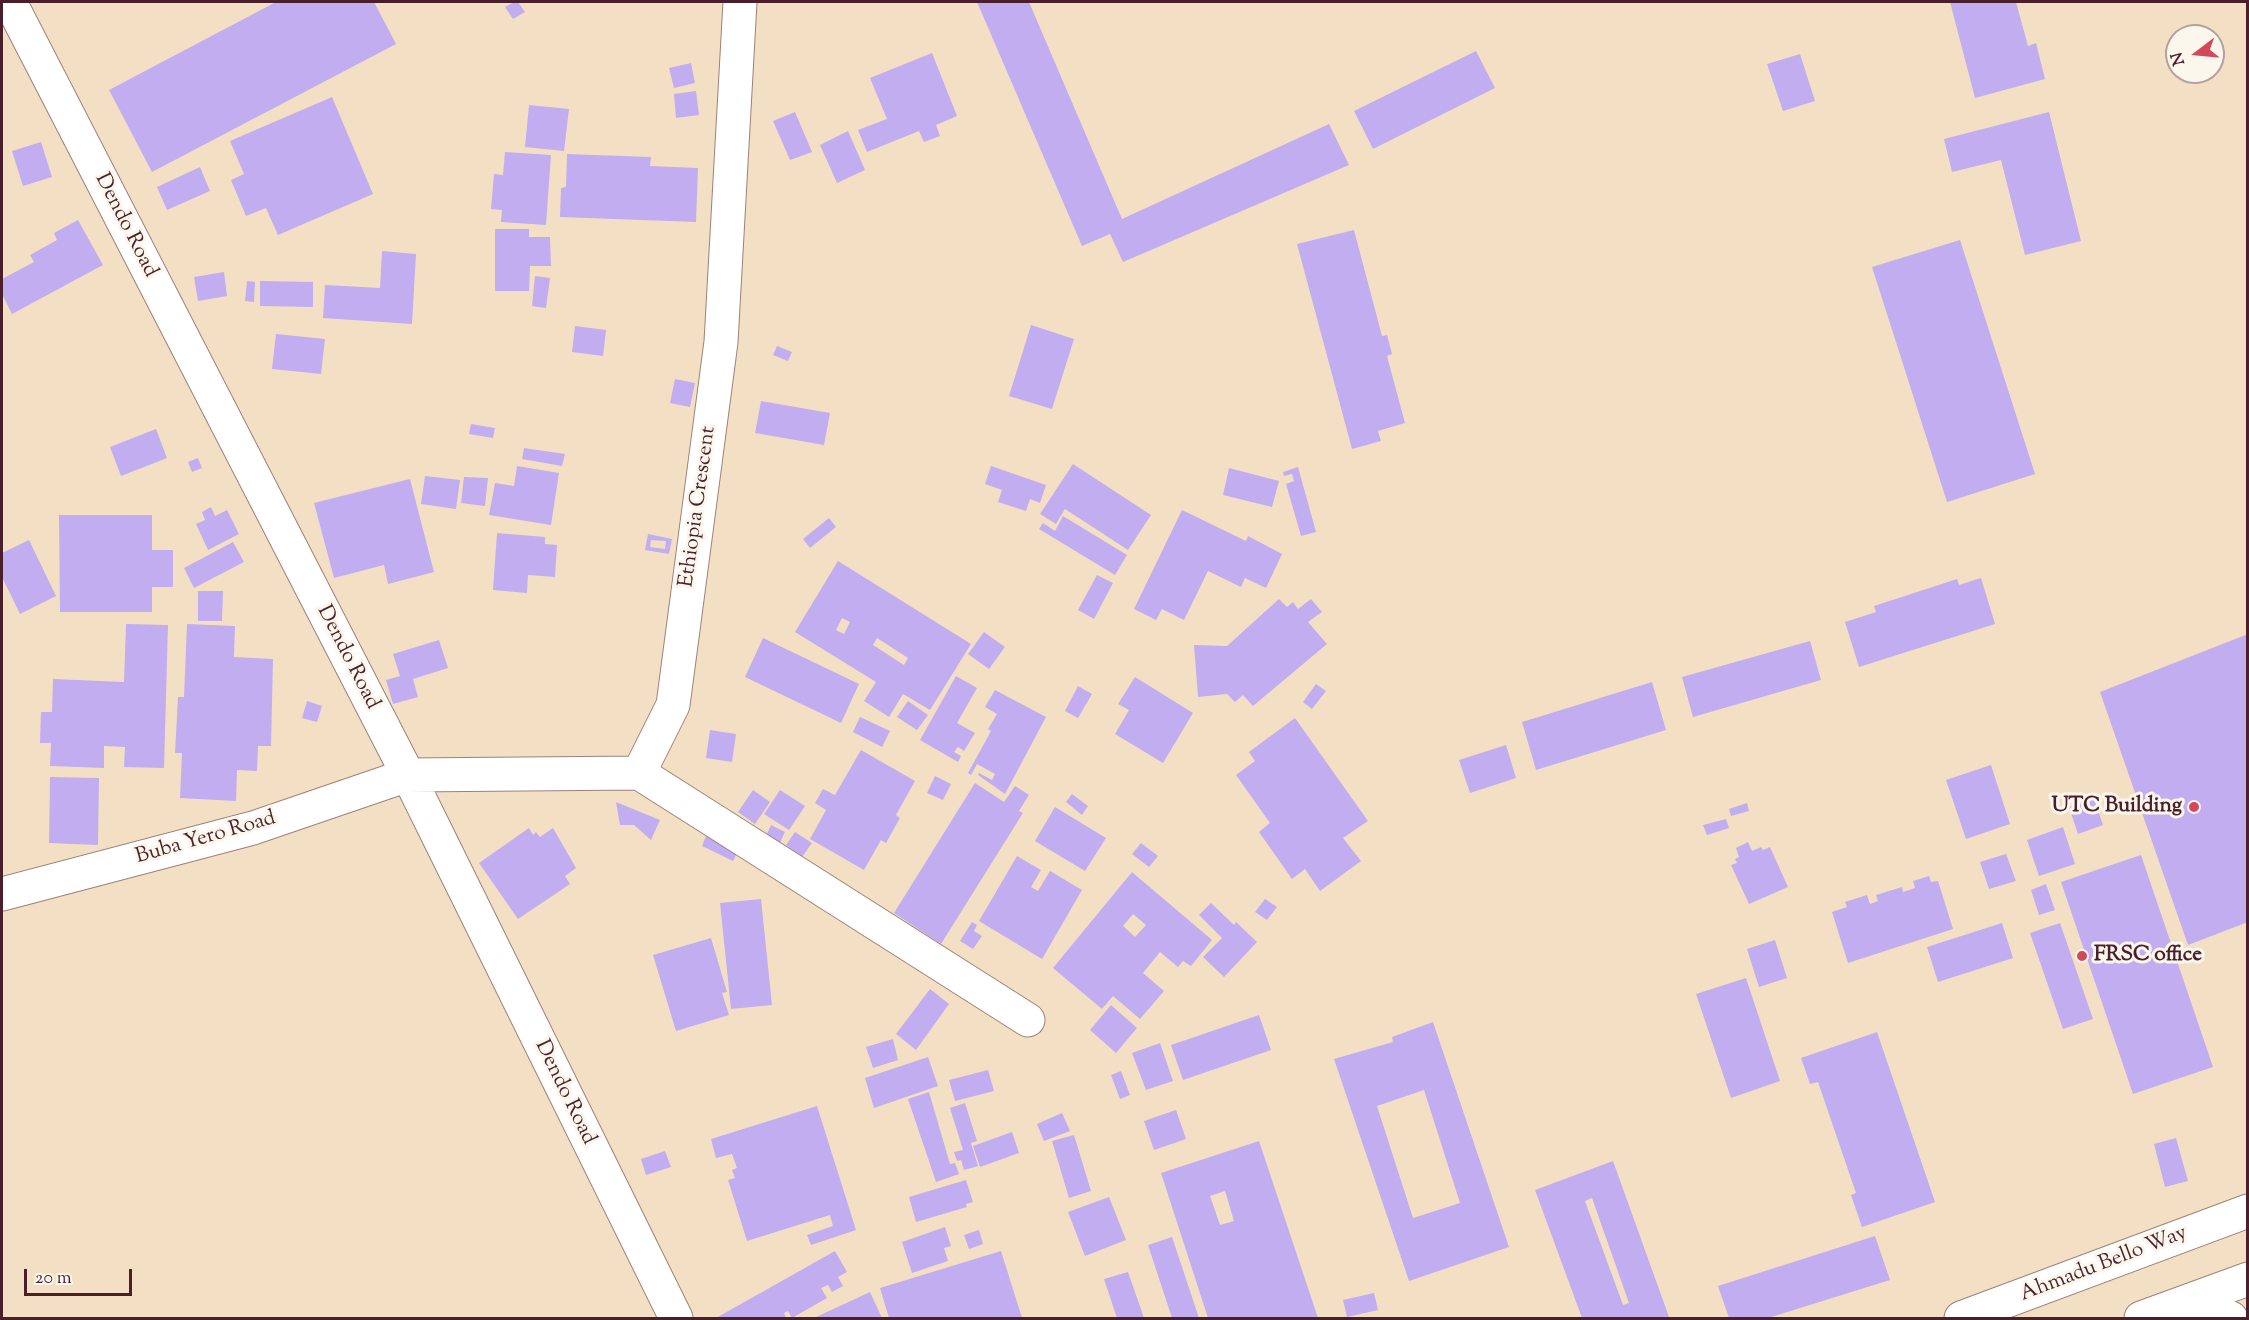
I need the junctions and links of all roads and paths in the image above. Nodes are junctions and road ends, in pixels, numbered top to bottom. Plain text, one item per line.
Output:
1 (10, 2) edge
2 (740, 2) edge
3 (639, 773) junction
4 (408, 776) junction
5 (2, 894) edge
6 (1028, 1020) dead end
7 (2247, 1211) edge
8 (2247, 1279) edge
9 (676, 1318) edge
10 (1961, 1318) edge
11 (2141, 1318) edge
12 (2146, 1318) edge
13 (2231, 1318) edge

1 - 4 street, Dendo Road
2 - 3 street, Ethiopia Crescent
3 - 4 street
3 - 6 street
4 - 5 street, Buba Yero Road
4 - 9 street, Dendo Road
7 - 10 street, Ahmadu Bello Way
8 - 11 street
12 - 13 street

